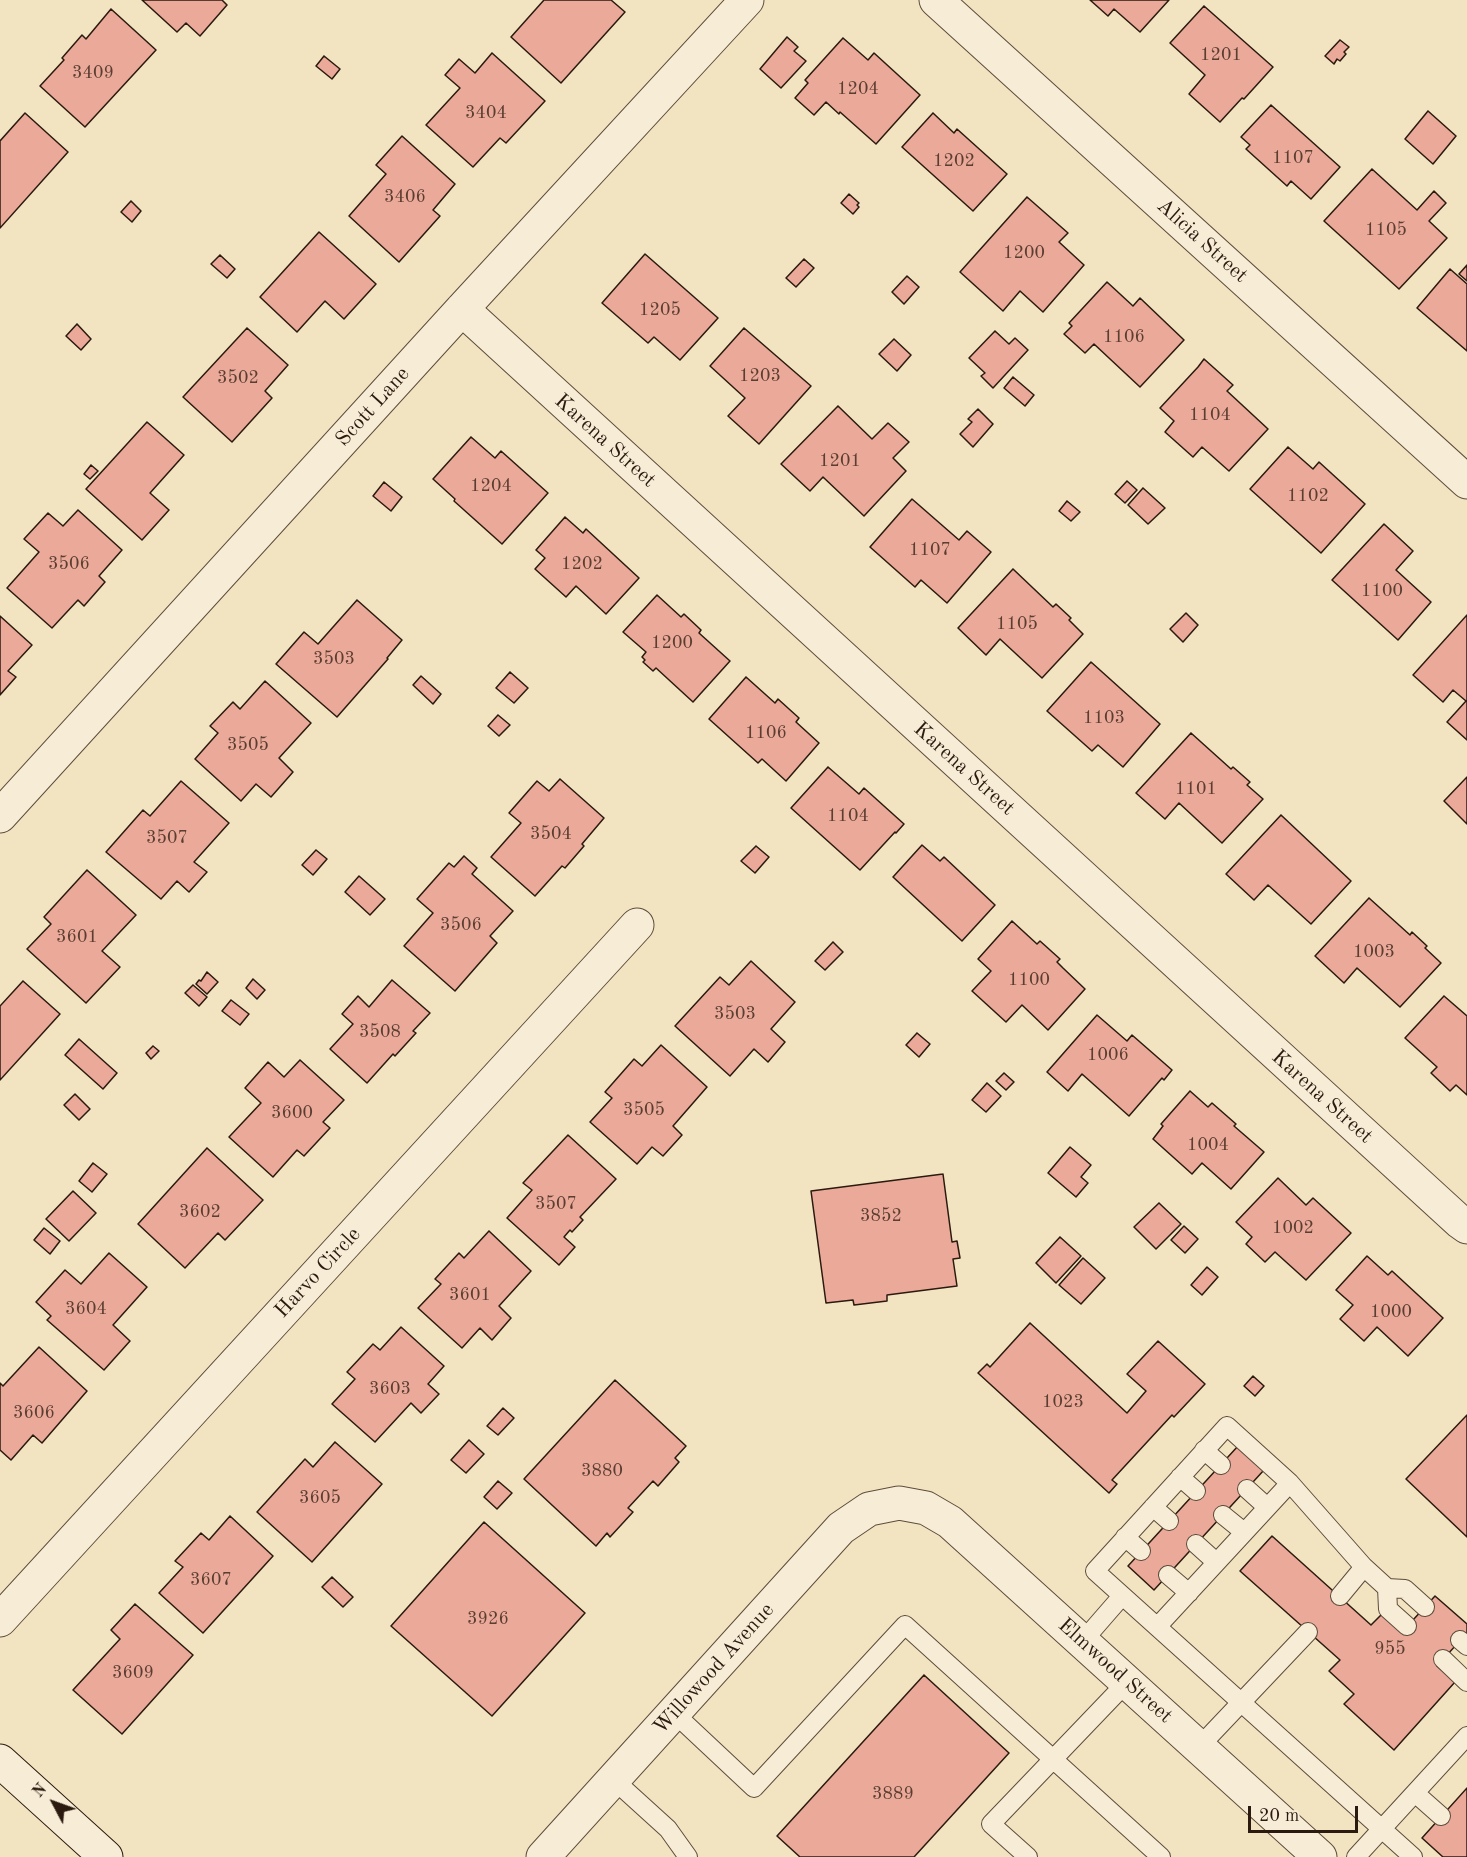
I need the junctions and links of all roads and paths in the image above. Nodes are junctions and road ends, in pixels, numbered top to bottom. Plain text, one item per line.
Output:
1 (747, 0) edge
2 (936, 0) edge
3 (462, 309) junction
4 (1467, 482) edge
5 (0, 816) edge
6 (637, 925) dead end
7 (1467, 1227) edge
8 (1204, 1450) junction
9 (1221, 1465) dead end
10 (1180, 1477) junction
11 (1290, 1483) junction
12 (1247, 1489) dead end
13 (1196, 1491) dead end
14 (899, 1503) joint
15 (1153, 1507) junction
16 (1267, 1507) junction
17 (1223, 1515) dead end
18 (1169, 1521) dead end
19 (1244, 1532) junction
20 (1125, 1537) junction
21 (1196, 1544) dead end
22 (1141, 1551) dead end
23 (1216, 1562) junction
24 (1364, 1567) junction
25 (1168, 1575) dead end
26 (1387, 1588) junction
27 (1189, 1593) junction
28 (1122, 1596) junction
29 (1340, 1596) dead end
30 (1425, 1607) dead end
31 (0, 1620) edge
32 (1407, 1626) dead end
33 (1157, 1627) junction
34 (1308, 1632) dead end
35 (1082, 1642) junction
36 (1443, 1659) dead end
37 (1127, 1682) junction
38 (1467, 1682) edge
39 (1241, 1703) junction
40 (674, 1713) junction
41 (1464, 1745) edge
42 (1199, 1748) junction
43 (1052, 1758) junction
44 (0, 1761) edge
45 (614, 1780) junction
46 (1415, 1793) junction
47 (1441, 1816) dead end
48 (1382, 1829) junction
49 (106, 1857) edge
50 (543, 1857) edge
51 (688, 1857) edge
52 (1028, 1857) edge
53 (1161, 1857) edge
54 (1320, 1857) edge
55 (1356, 1857) edge
56 (1413, 1857) edge

1 - 3 street, Scott Lane
2 - 4 street, Alicia Street
3 - 5 street, Scott Lane
3 - 7 street, Karena Street
6 - 31 street, Harvo Circle
8 - 9 lane
8 - 10 lane
8 - 11 lane
10 - 13 lane
10 - 15 lane
11 - 16 lane
11 - 24 lane
12 - 16 lane
14 - 35 street, Elmwood Street
14 - 40 street, Willowood Avenue
15 - 18 lane
15 - 20 lane
16 - 19 lane
17 - 19 lane
19 - 23 lane
20 - 22 lane
20 - 28 lane
21 - 23 lane
23 - 27 lane
24 - 26 lane
24 - 29 lane
25 - 27 lane
26 - 30 lane
26 - 32 lane
27 - 33 lane
28 - 33 lane
28 - 35 lane
33 - 39 lane
34 - 39 lane
35 - 37 street, Elmwood Street
36 - 38 lane
37 - 42 street, Elmwood Street
37 - 43 lane
39 - 42 lane
39 - 48 lane
40 - 43 lane
40 - 45 street, Willowood Avenue
41 - 46 lane
42 - 54 street, Elmwood Street
43 - 52 lane
43 - 53 lane
44 - 49 street
45 - 50 street, Willowood Avenue
45 - 51 lane
46 - 47 lane
46 - 48 lane
48 - 55 lane
48 - 56 lane

